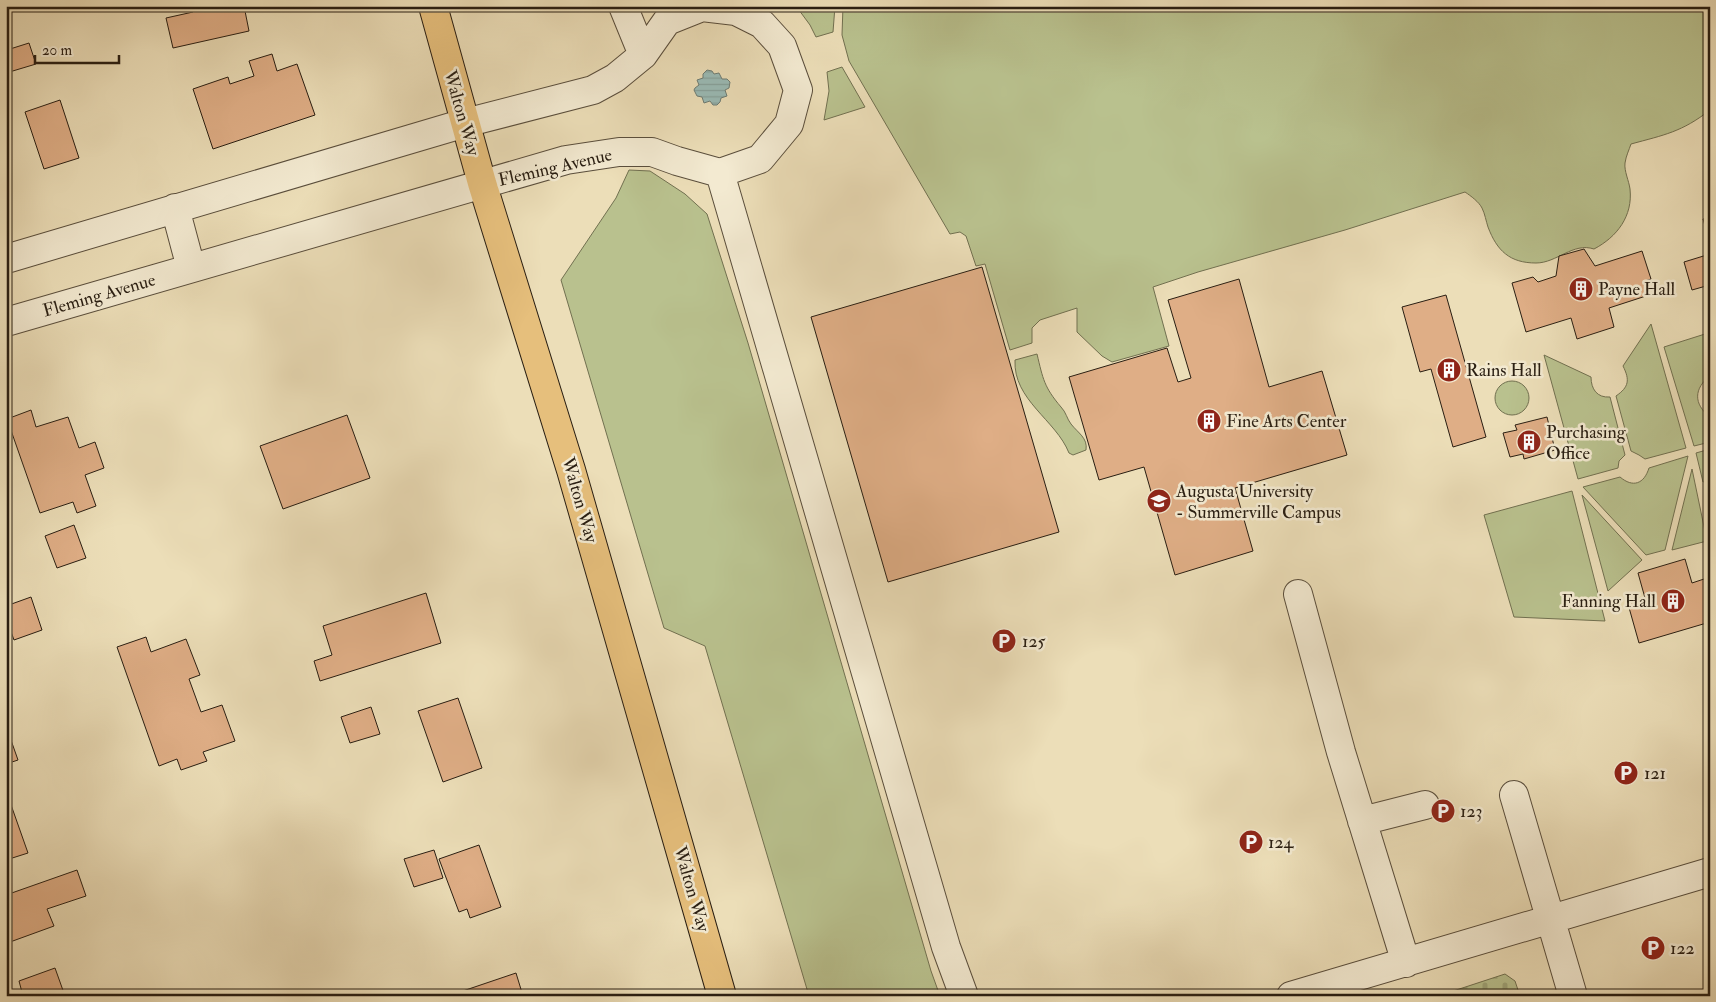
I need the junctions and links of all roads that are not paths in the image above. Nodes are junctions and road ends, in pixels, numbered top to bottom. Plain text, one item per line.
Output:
1 (433, 6) edge
2 (622, 6) edge
3 (643, 55) junction
4 (465, 122) junction
5 (720, 174) junction
6 (482, 184) junction
7 (175, 208) junction
8 (6, 259) edge
9 (192, 268) junction
10 (6, 322) edge
11 (1298, 594) dead end
12 (1514, 795) dead end
13 (1425, 805) dead end
14 (1362, 820) junction
15 (1710, 872) edge
16 (1550, 918) junction
17 (1406, 963) junction
18 (722, 996) edge
19 (964, 996) edge
20 (1291, 996) edge
21 (1573, 996) edge

1 - 4 main road, Walton Way
2 - 3 street
3 - 4 street
3 - 5 street
4 - 6 main road, Walton Way
4 - 7 street
5 - 6 street, Fleming Avenue
5 - 19 street
6 - 9 street, Fleming Avenue
6 - 18 main road, Walton Way
7 - 8 street
7 - 9 street
9 - 10 street, Fleming Avenue
11 - 14 street
12 - 16 street
13 - 14 street
14 - 17 street
15 - 16 street
16 - 17 street
16 - 21 street
17 - 20 street

